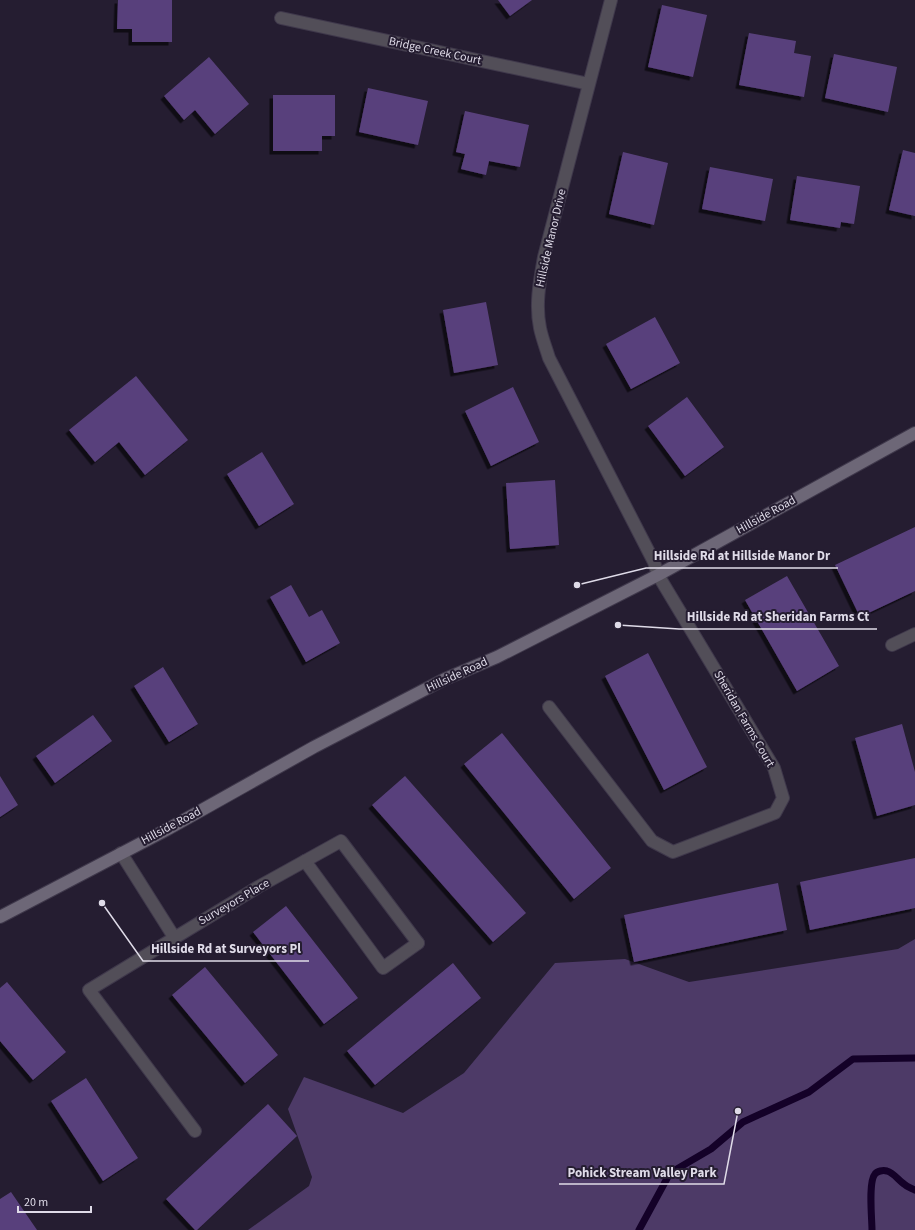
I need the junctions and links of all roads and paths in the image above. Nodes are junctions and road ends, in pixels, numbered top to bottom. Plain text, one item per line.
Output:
1 (611, 0) edge
2 (280, 18) dead end
3 (589, 84) junction
4 (915, 433) edge
5 (658, 575) junction
6 (915, 634) edge
7 (892, 645) dead end
8 (549, 707) dead end
9 (121, 853) junction
10 (305, 861) junction
11 (0, 918) edge
12 (174, 937) junction
13 (195, 1132) dead end

1 - 3 street, Hillside Manor Drive
2 - 3 street, Bridge Creek Court
3 - 5 street, Hillside Manor Drive
4 - 5 street, Hillside Road
5 - 8 street, Sheridan Farms Court
5 - 9 street, Hillside Road
6 - 7 street
9 - 11 street, Hillside Road
9 - 12 street
10 - 10 street, Surveyors Place
10 - 12 street, Surveyors Place
12 - 13 street, Surveyors Place

